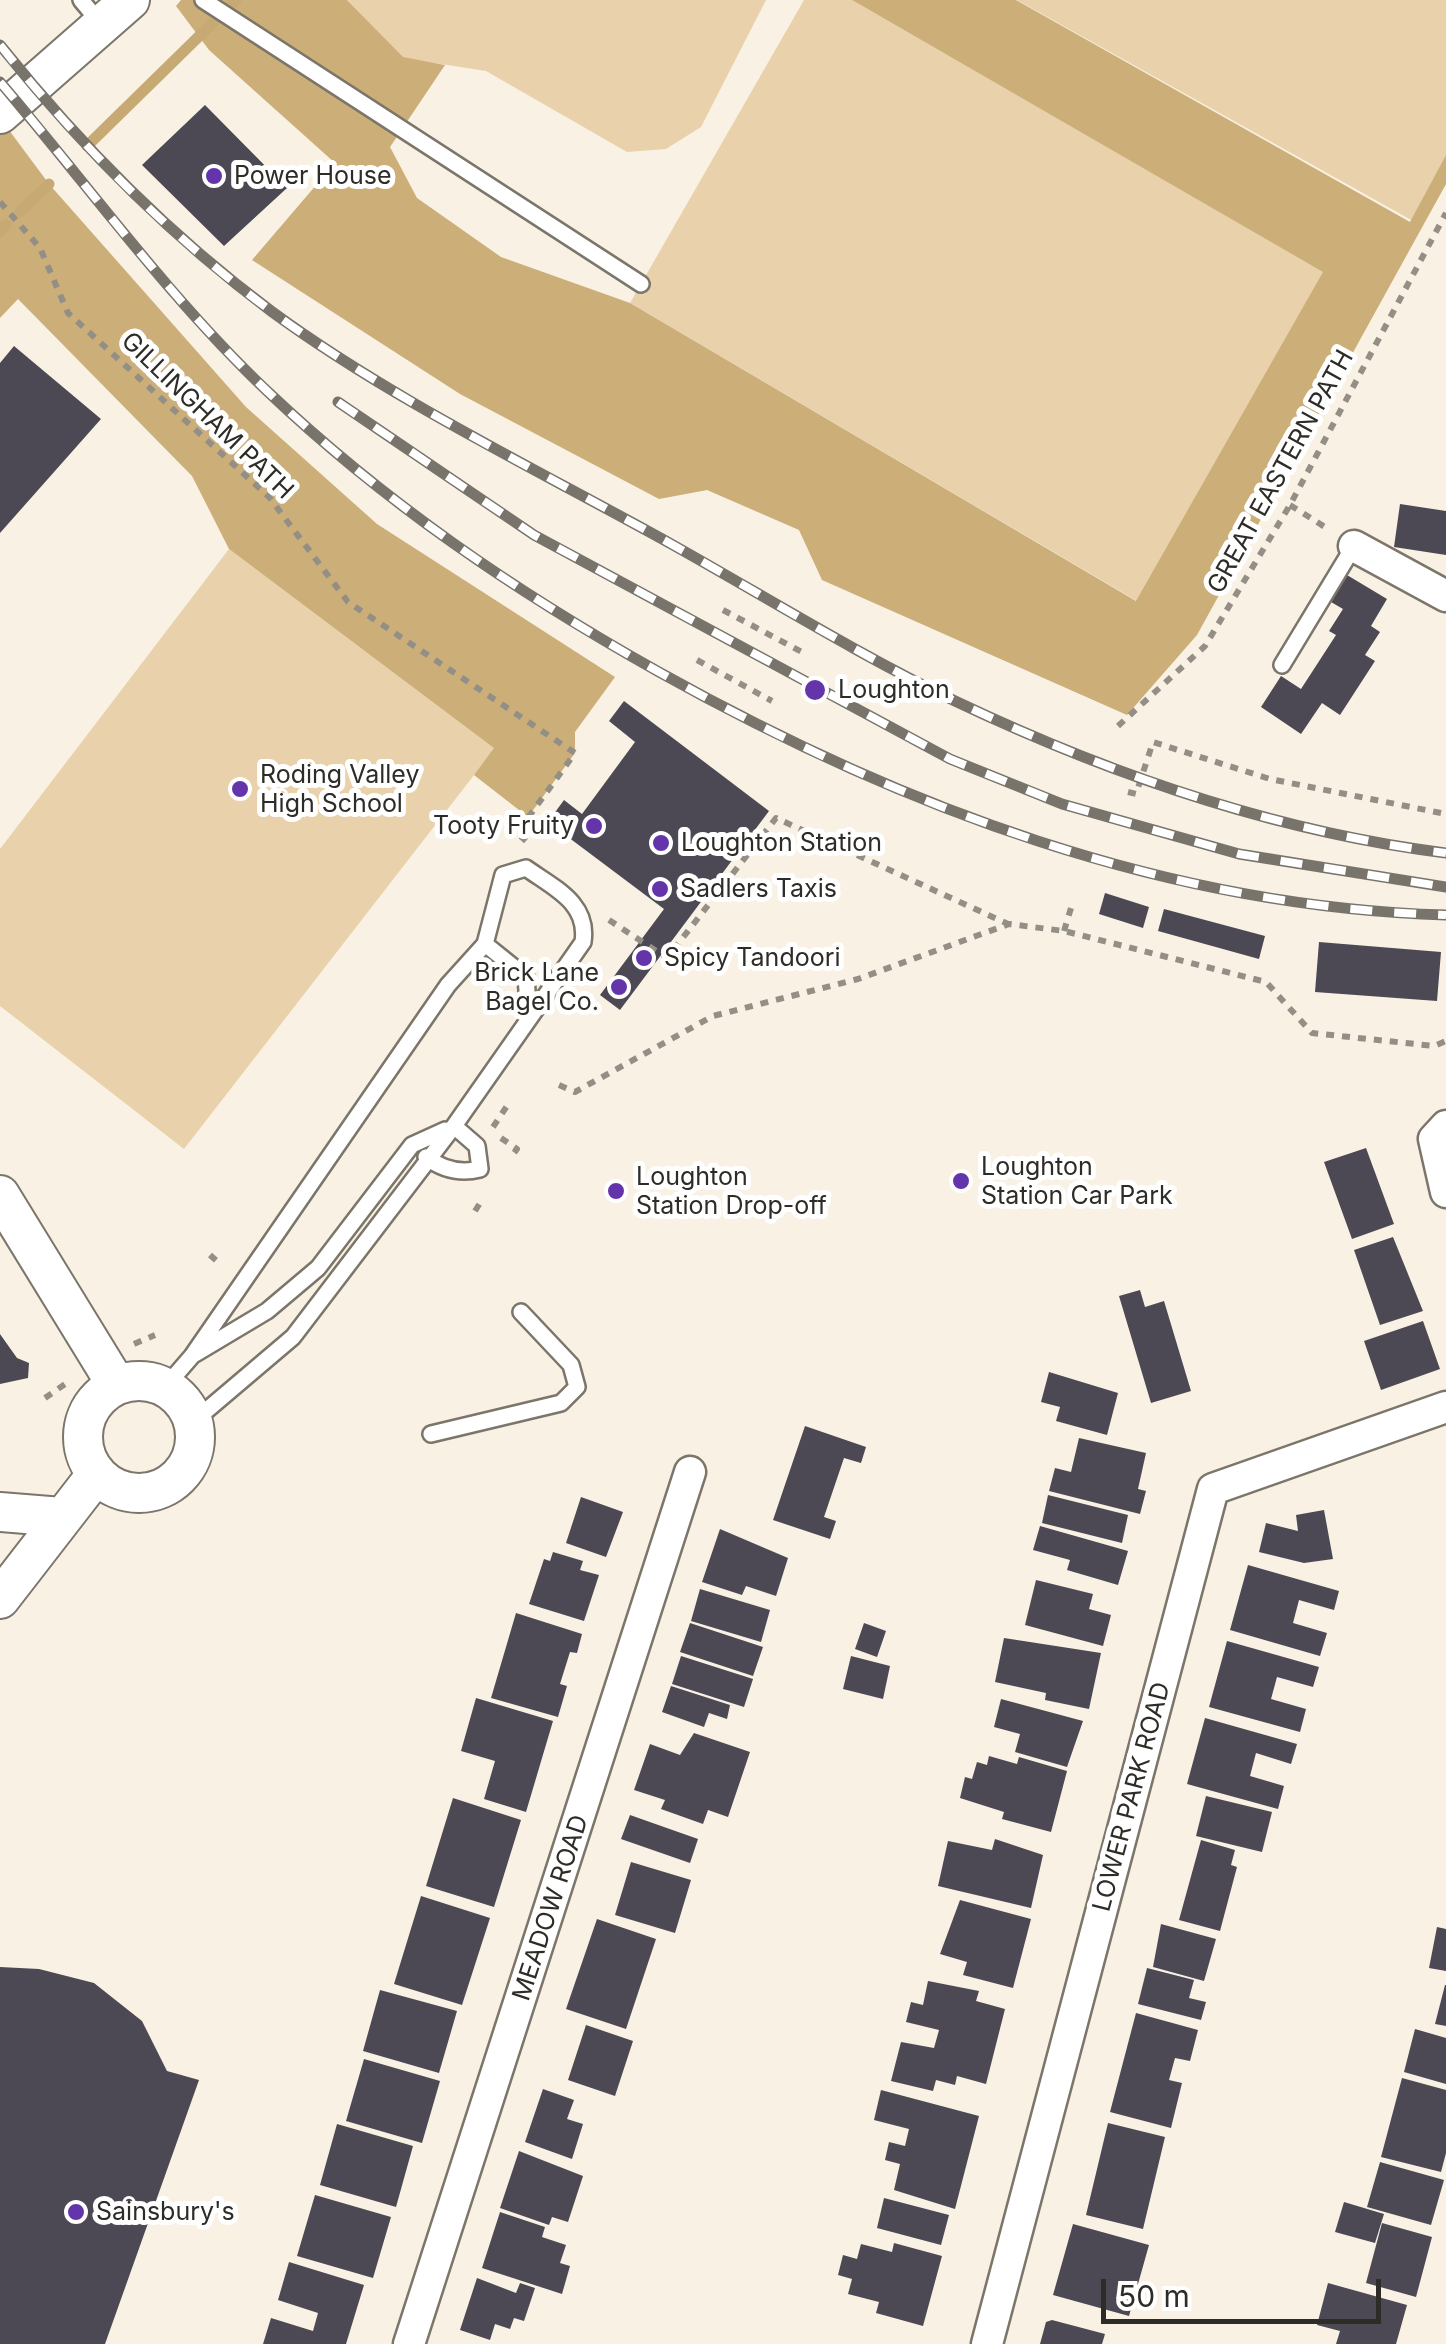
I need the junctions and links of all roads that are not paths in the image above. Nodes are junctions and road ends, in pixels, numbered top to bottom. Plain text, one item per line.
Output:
1 (130, 0) edge
2 (203, 0) edge
3 (91, 12) edge
4 (0, 114) edge
5 (641, 284) dead end
6 (1354, 546) joint
7 (1446, 596) edge
8 (1282, 665) dead end
9 (486, 944) junction
10 (529, 1018) junction
11 (454, 1126) junction
12 (1446, 1126) edge
13 (426, 1157) junction
14 (1446, 1192) edge
15 (0, 1195) edge
16 (522, 1312) dead end
17 (192, 1356) junction
18 (116, 1384) junction
19 (166, 1386) junction
20 (1446, 1408) edge
21 (194, 1420) junction
22 (431, 1434) dead end
23 (690, 1472) dead end
24 (96, 1475) junction
25 (0, 1512) edge
26 (62, 1517) junction
27 (0, 1598) edge
28 (409, 2344) edge
29 (988, 2344) edge

1 - 3 street
2 - 5 lane
3 - 4 street
6 - 7 street
6 - 8 lane
9 - 10 lane
9 - 10 lane
9 - 17 lane
10 - 11 lane
11 - 13 lane
11 - 13 lane
11 - 17 lane
12 - 14 street
13 - 21 lane
15 - 18 street
16 - 22 lane
17 - 19 lane
18 - 19 street
18 - 24 street
19 - 21 street
20 - 29 street, LOWER PARK ROAD
21 - 24 street
23 - 28 street, MEADOW ROAD
24 - 26 street
25 - 26 street
26 - 27 street

